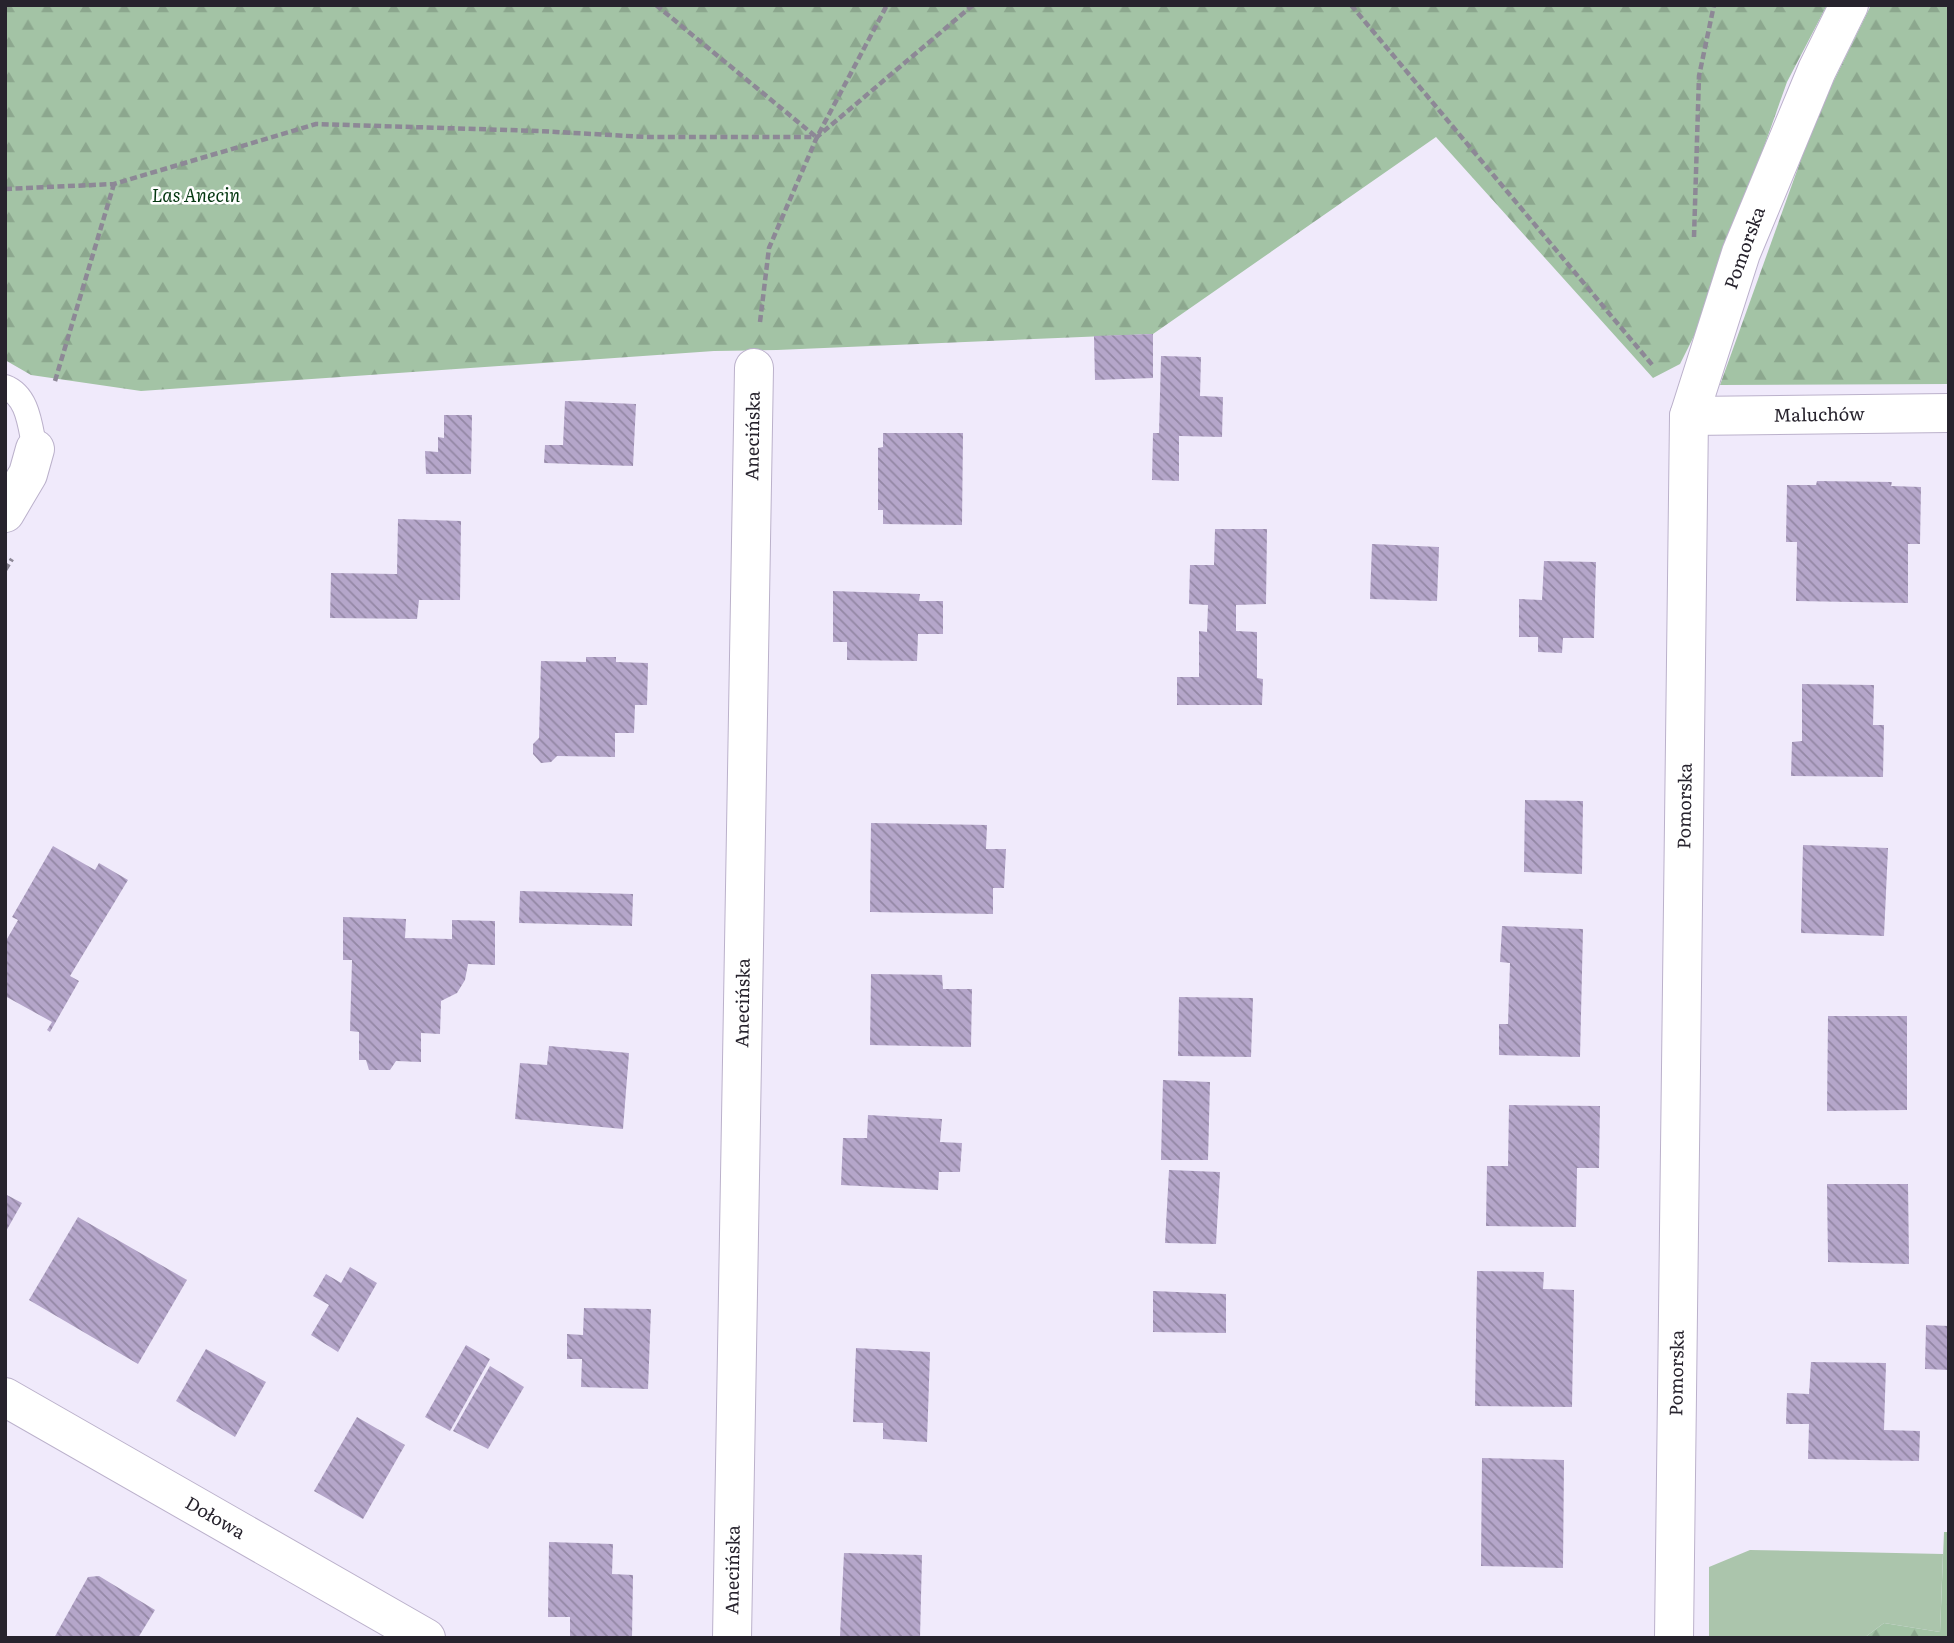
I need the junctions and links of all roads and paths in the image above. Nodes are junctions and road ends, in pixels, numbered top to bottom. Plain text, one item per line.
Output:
1 (656, 5) edge
2 (887, 5) edge
3 (973, 5) edge
4 (1351, 5) edge
5 (1714, 5) edge
6 (1849, 5) edge
7 (817, 137) junction
8 (114, 184) junction
9 (5, 189) edge
10 (1694, 239) dead end
11 (754, 369) joint
12 (5, 387) edge
13 (1949, 413) edge
14 (1689, 416) junction
15 (35, 449) junction
16 (5, 513) edge
17 (5, 1397) edge
18 (426, 1638) edge
19 (732, 1638) edge
20 (1674, 1638) edge

1 - 7 path
2 - 7 path
3 - 7 path
4 - 14 path
5 - 10 path
6 - 14 street, Pomorska
7 - 8 path
7 - 11 path
8 - 9 path
8 - 15 path
11 - 19 street, Anecińska
12 - 15 lane
13 - 14 street, Maluchów
14 - 20 street, Pomorska
15 - 16 street
17 - 18 street, Dołowa

